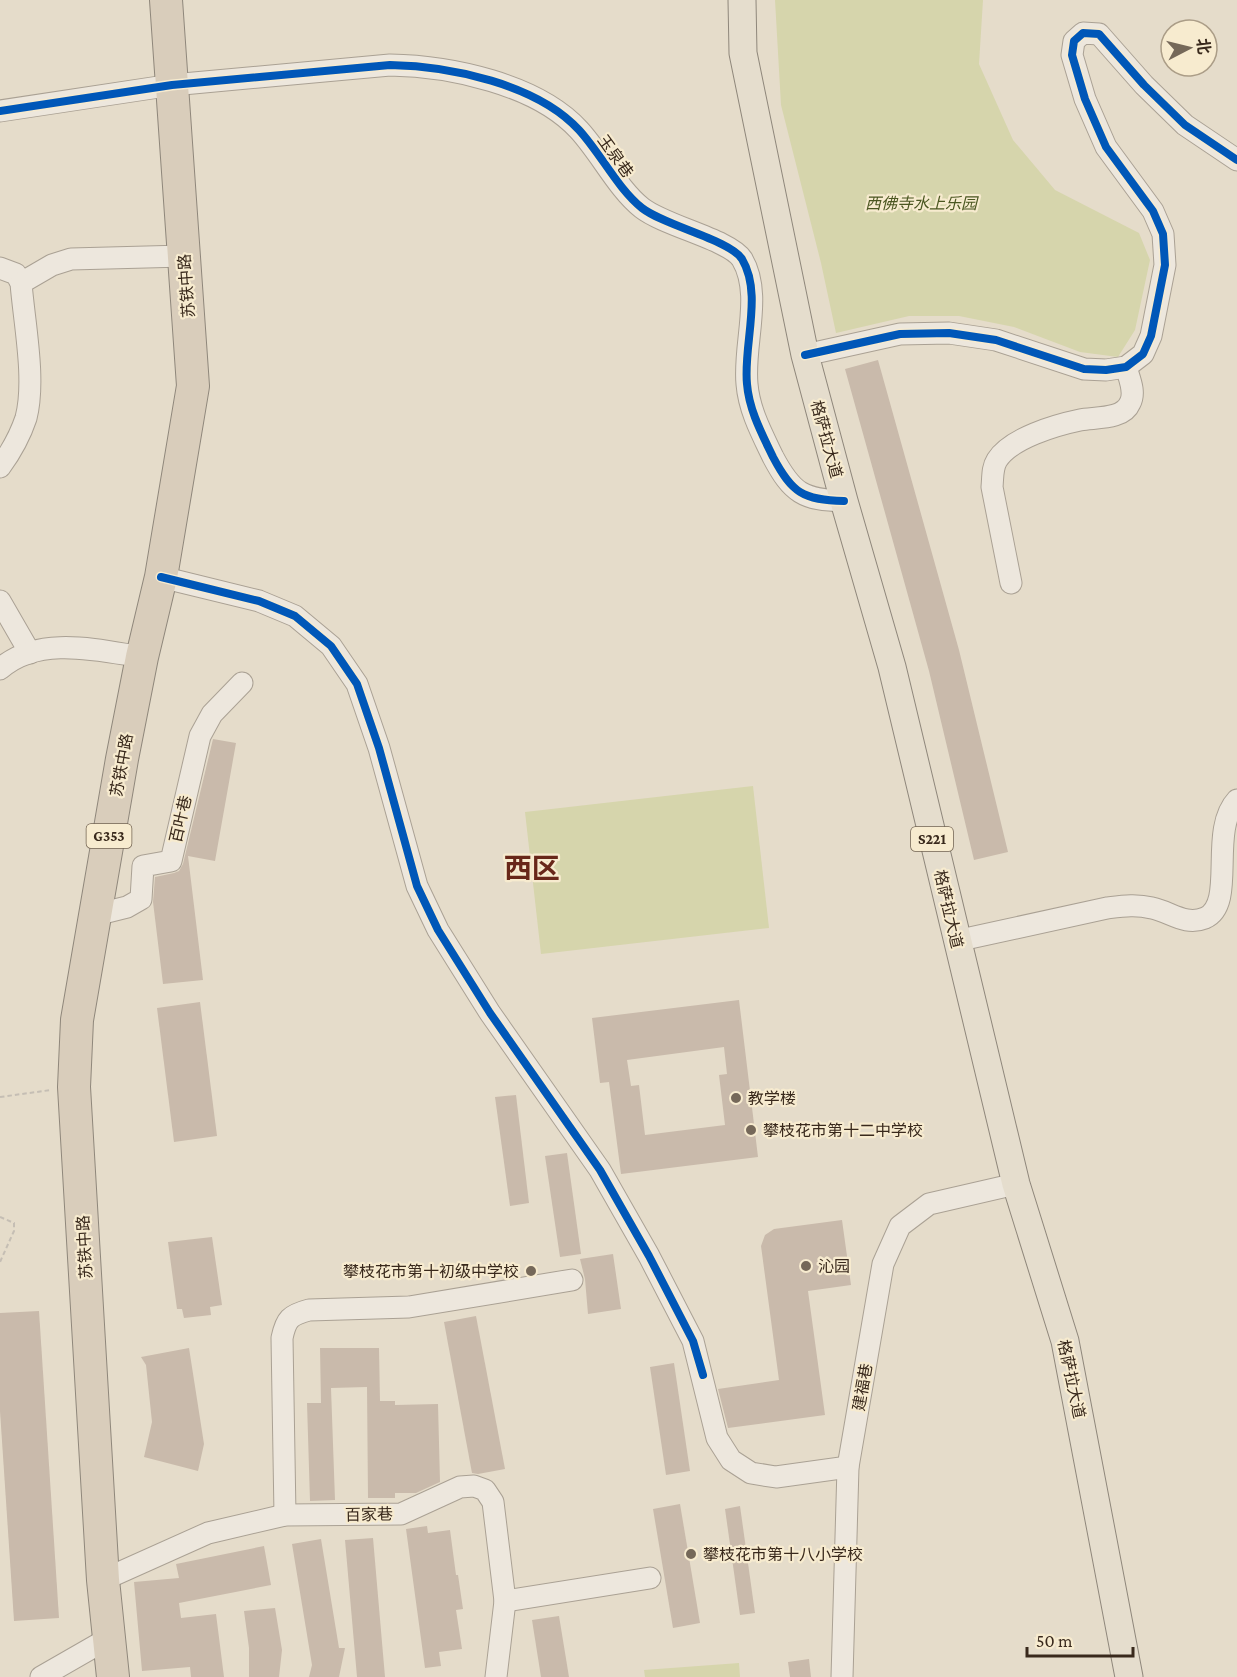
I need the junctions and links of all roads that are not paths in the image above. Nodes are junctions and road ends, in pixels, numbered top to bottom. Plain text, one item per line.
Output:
1 (166, 0) edge
2 (742, 0) edge
3 (172, 85) junction
4 (0, 111) edge
5 (1237, 160) edge
6 (184, 256) junction
7 (0, 268) edge
8 (21, 283) junction
9 (804, 355) junction
10 (1126, 367) junction
11 (0, 467) edge
12 (844, 501) junction
13 (161, 577) junction
14 (1011, 583) dead end
15 (0, 601) edge
16 (30, 652) junction
17 (142, 657) junction
18 (0, 669) edge
19 (242, 683) dead end
20 (1237, 800) edge
21 (95, 915) junction
22 (956, 941) junction
23 (1016, 1184) junction
24 (572, 1280) dead end
25 (848, 1467) junction
26 (285, 1515) junction
27 (650, 1578) dead end
28 (104, 1580) junction
29 (505, 1601) junction
30 (109, 1638) junction
31 (41, 1677) edge
32 (114, 1677) edge
33 (496, 1677) edge
34 (842, 1677) edge
35 (1129, 1677) edge

1 - 3 highway, 苏铁中路 / G353
2 - 9 main road, 格萨拉大道 / S221
3 - 4 street, 玉泉巷
3 - 6 highway, 苏铁中路 / G353
3 - 12 street, 玉泉巷
5 - 10 street
6 - 8 street
6 - 13 highway, 苏铁中路 / G353
7 - 8 street
8 - 11 street
9 - 10 street
9 - 12 main road, 格萨拉大道 / S221
10 - 14 street
12 - 22 main road, 格萨拉大道 / S221
13 - 17 highway, 苏铁中路 / G353
13 - 25 street
15 - 16 street
16 - 17 street
16 - 18 street
17 - 21 highway, 苏铁中路 / G353
19 - 21 street, 百叶巷
20 - 22 street
21 - 28 highway, 苏铁中路 / G353
22 - 23 main road, 格萨拉大道 / S221
23 - 25 street, 建福巷
23 - 35 main road, 格萨拉大道 / S221
24 - 26 street
25 - 34 street, 建福巷
26 - 28 street, 百家巷
26 - 29 street, 百家巷
27 - 29 street
28 - 30 highway, 苏铁中路 / G353
29 - 33 street, 百家巷
30 - 31 street
30 - 32 highway, 苏铁中路 / G353

